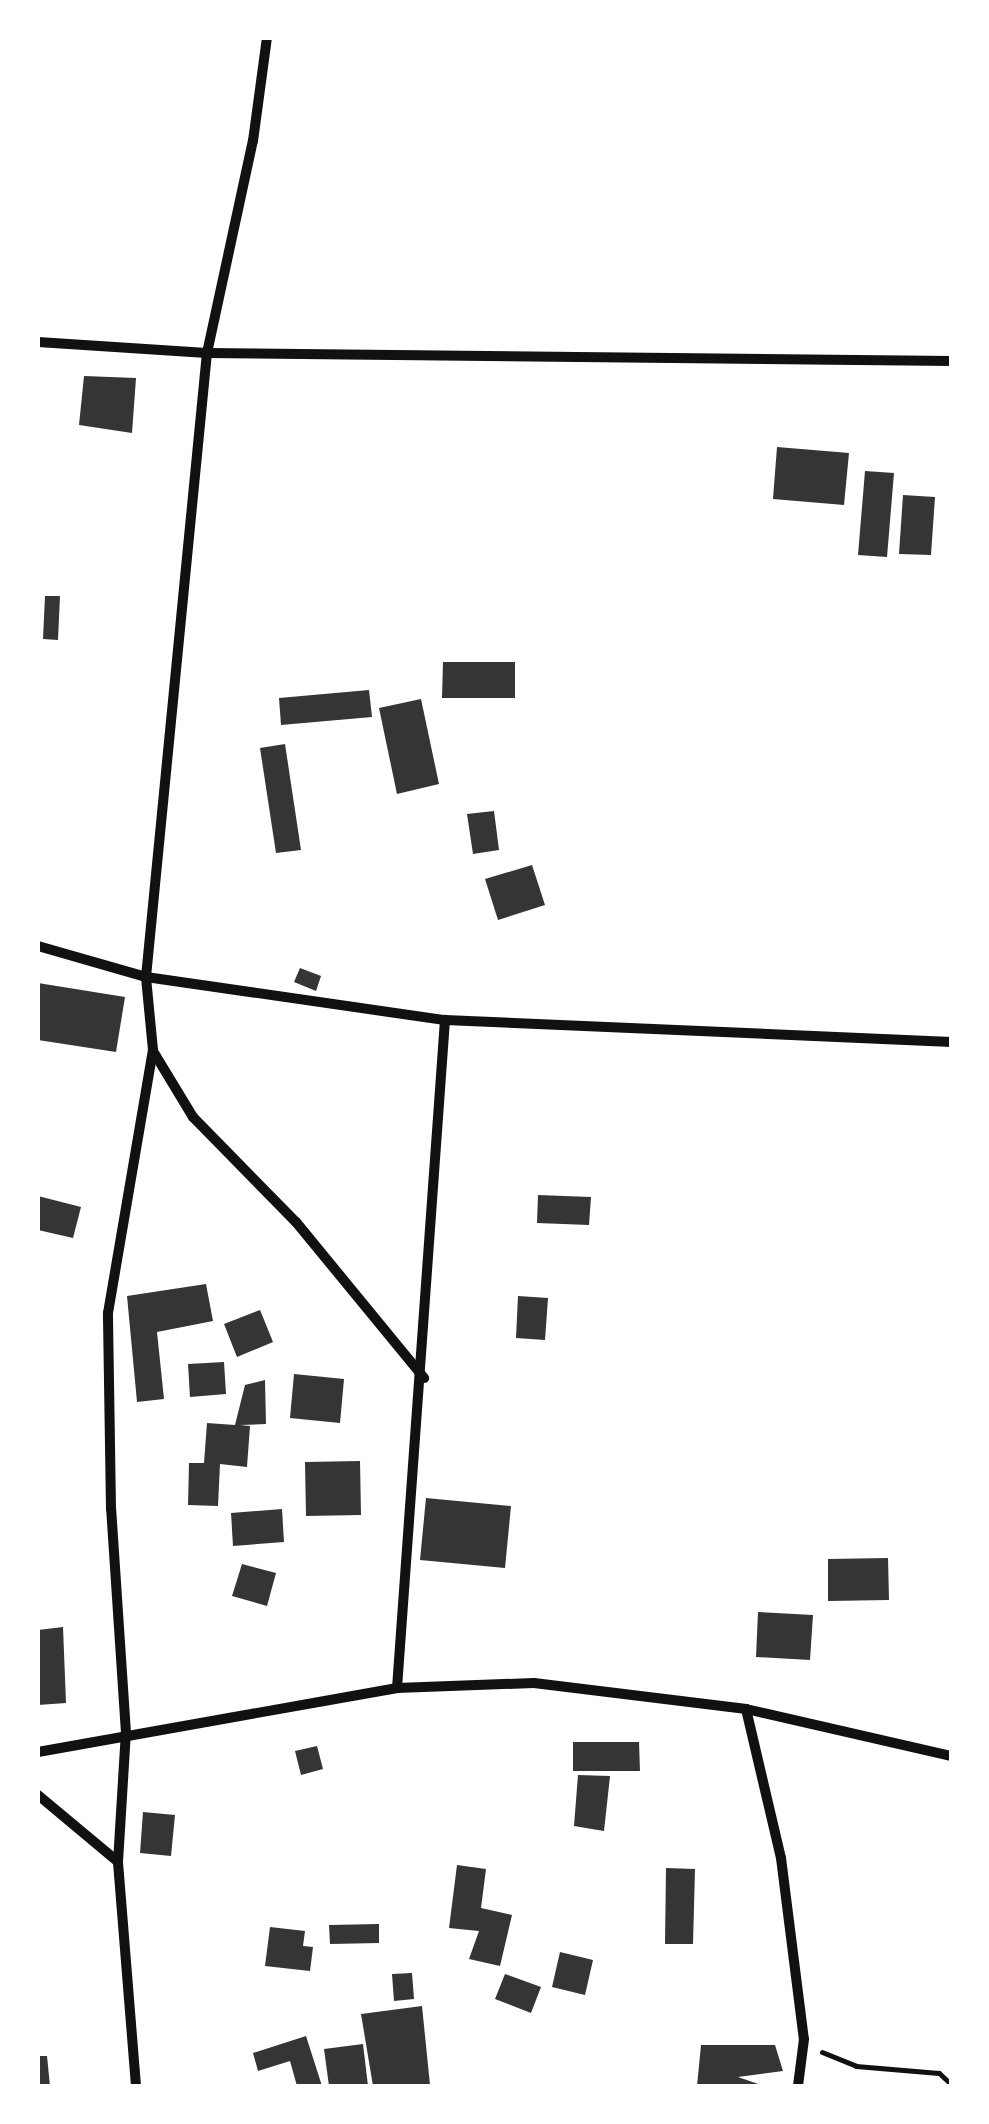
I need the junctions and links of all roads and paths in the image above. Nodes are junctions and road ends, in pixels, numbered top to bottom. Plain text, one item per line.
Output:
1 (267, 38) edge
2 (38, 342) edge
3 (207, 354) junction
4 (952, 360) edge
5 (38, 946) edge
6 (146, 977) junction
7 (446, 1020) junction
8 (952, 1042) edge
9 (153, 1050) junction
10 (424, 1378) junction
11 (398, 1688) junction
12 (746, 1709) junction
13 (126, 1733) junction
14 (38, 1752) edge
15 (952, 1756) edge
16 (38, 1795) edge
17 (118, 1862) junction
18 (804, 2039) junction
19 (952, 2085) edge
20 (136, 2086) edge
21 (798, 2086) edge

1 - 3 street
2 - 3 street
3 - 4 street
3 - 6 street
5 - 6 street
6 - 7 street
6 - 9 street
7 - 8 street
7 - 10 street
9 - 10 street
9 - 13 street
10 - 11 street
11 - 12 street
11 - 13 street
12 - 15 street
12 - 18 street
13 - 14 street
13 - 17 street
16 - 17 street
17 - 20 street
18 - 19 path
18 - 21 street

